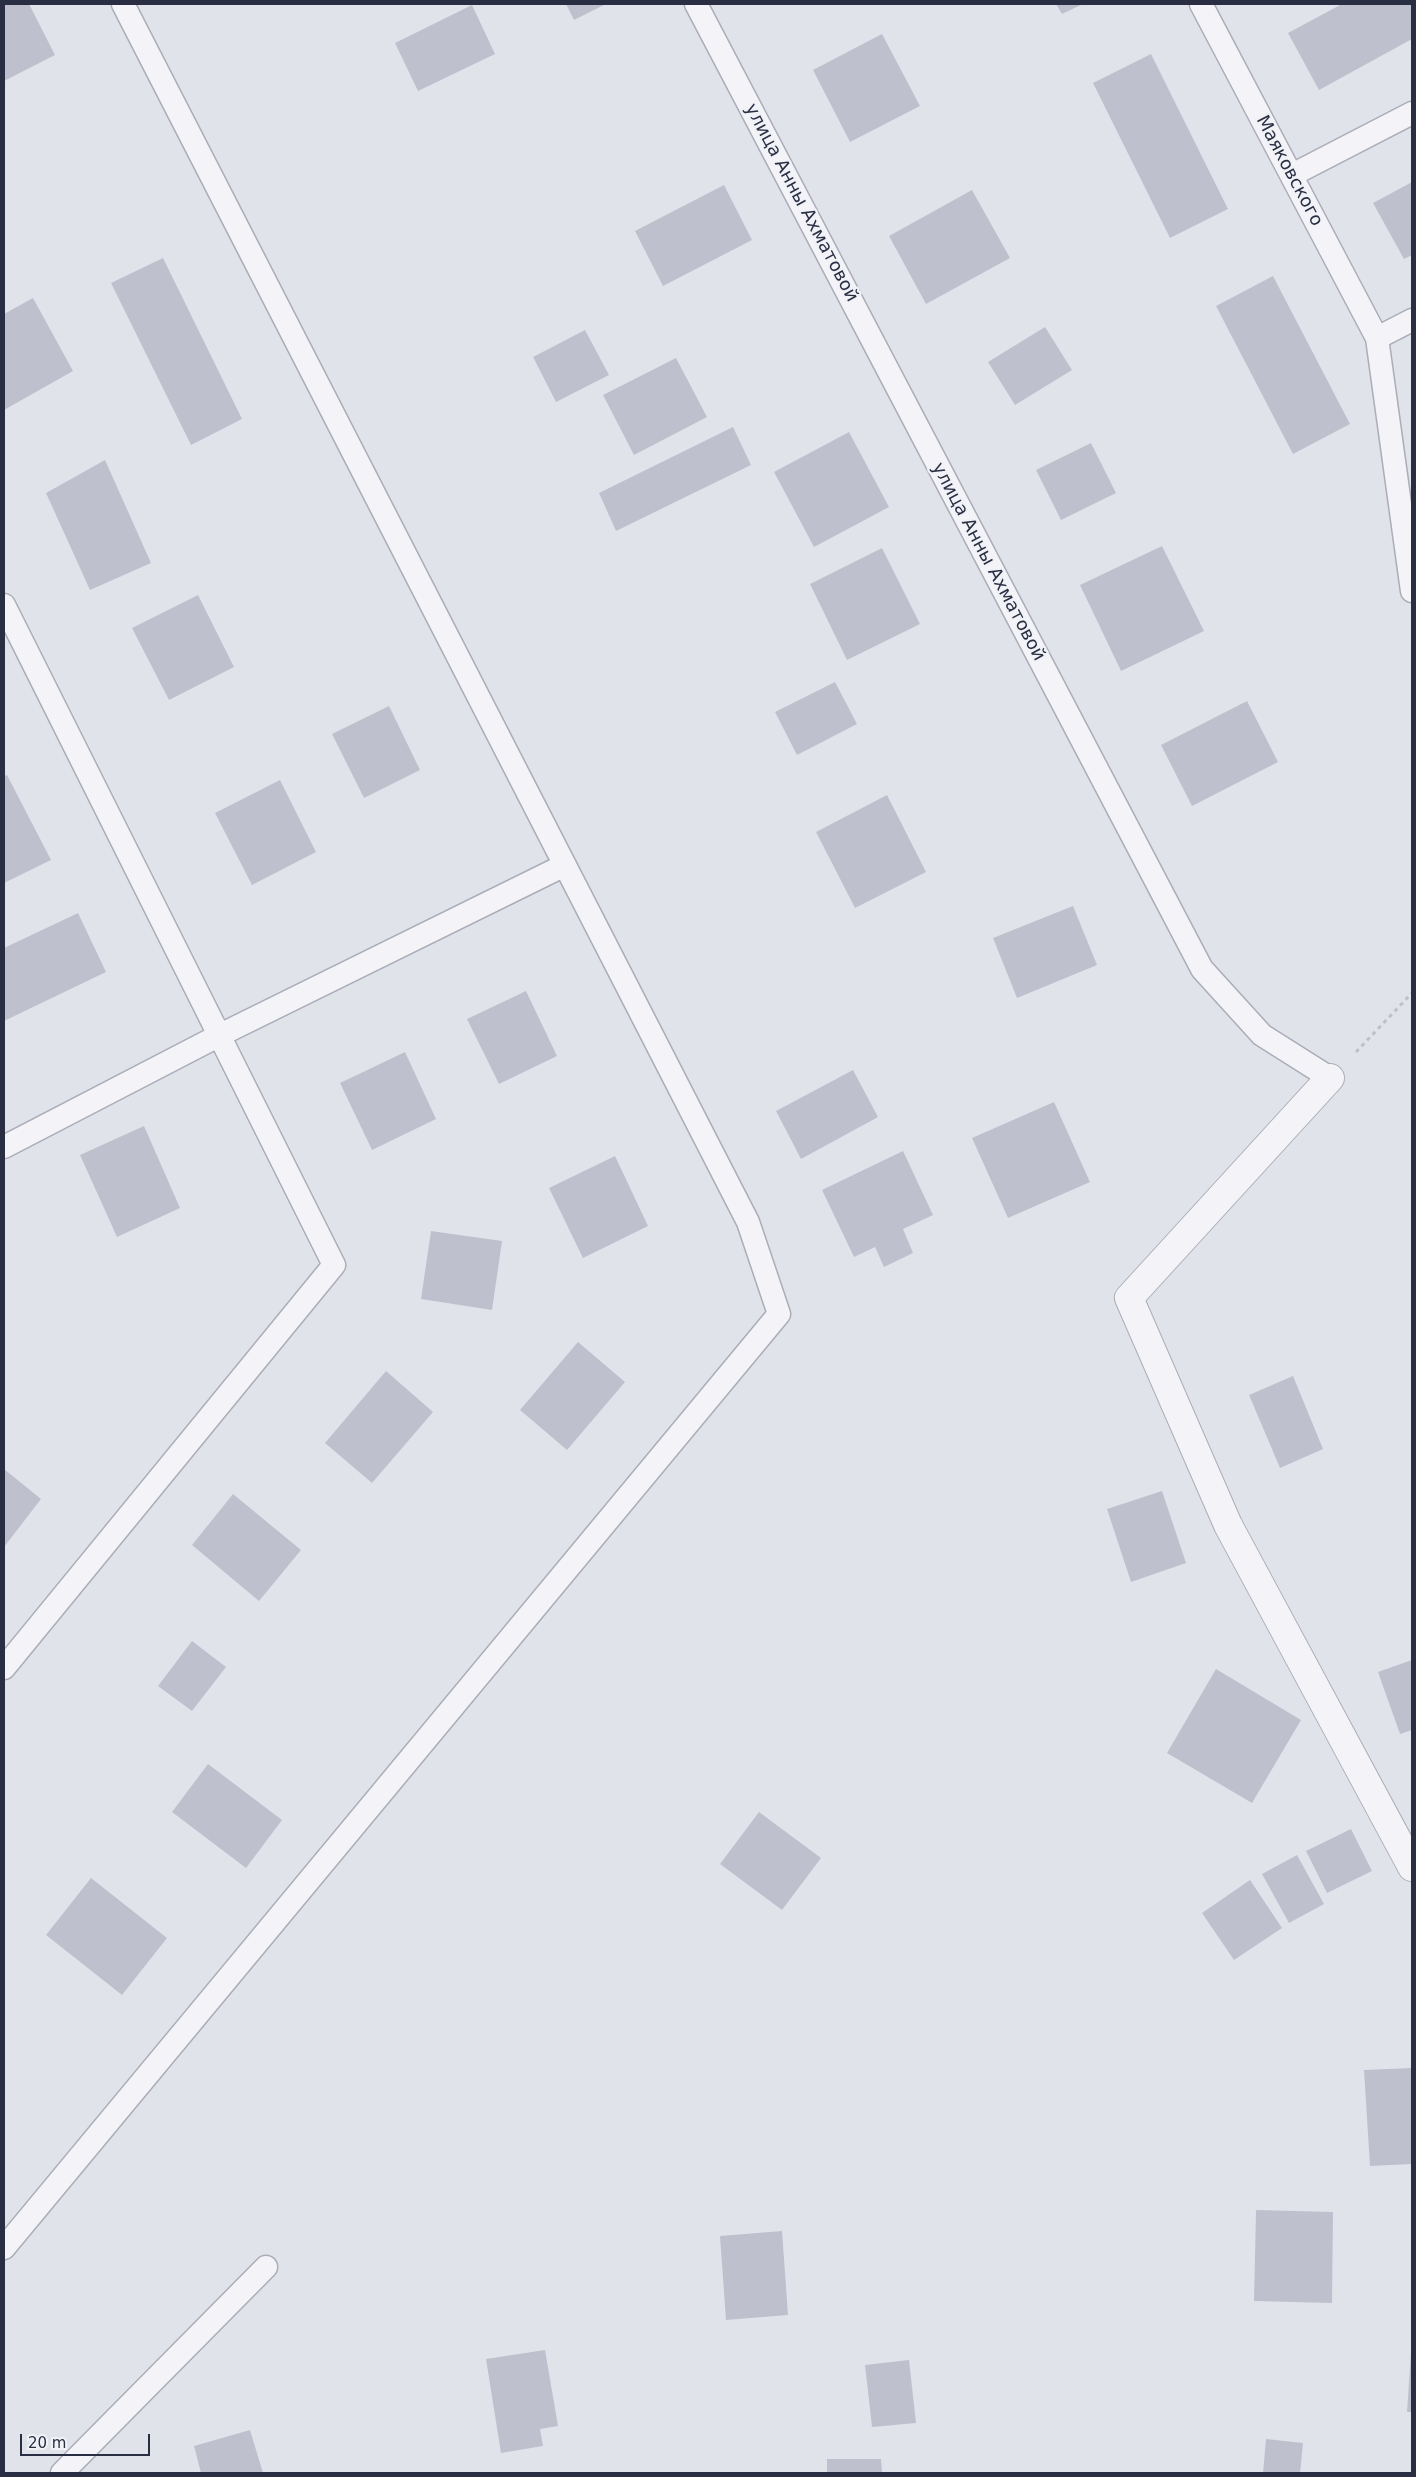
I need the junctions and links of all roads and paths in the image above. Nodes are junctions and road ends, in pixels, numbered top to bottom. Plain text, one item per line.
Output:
1 (123, 4) edge
2 (696, 4) edge
3 (1208, 6) edge
4 (1412, 113) edge
5 (1292, 175) junction
6 (1412, 320) edge
7 (1377, 338) junction
8 (1412, 591) edge
9 (4, 605) edge
10 (565, 865) junction
11 (1412, 993) edge
12 (220, 1035) junction
13 (1330, 1078) junction
14 (4, 1147) edge
15 (4, 1668) edge
16 (1412, 1867) edge
17 (4, 2248) edge
18 (266, 2267) dead end
19 (62, 2473) edge

1 - 10 lane
2 - 13 lane, улица Анны Ахматовой
3 - 5 lane, Маяковского
4 - 5 lane
5 - 7 lane, Маяковского
6 - 7 lane
7 - 8 lane, Маяковского
9 - 12 lane
10 - 12 lane
10 - 17 lane
11 - 13 path
12 - 14 lane
12 - 15 lane
13 - 16 street
18 - 19 lane

